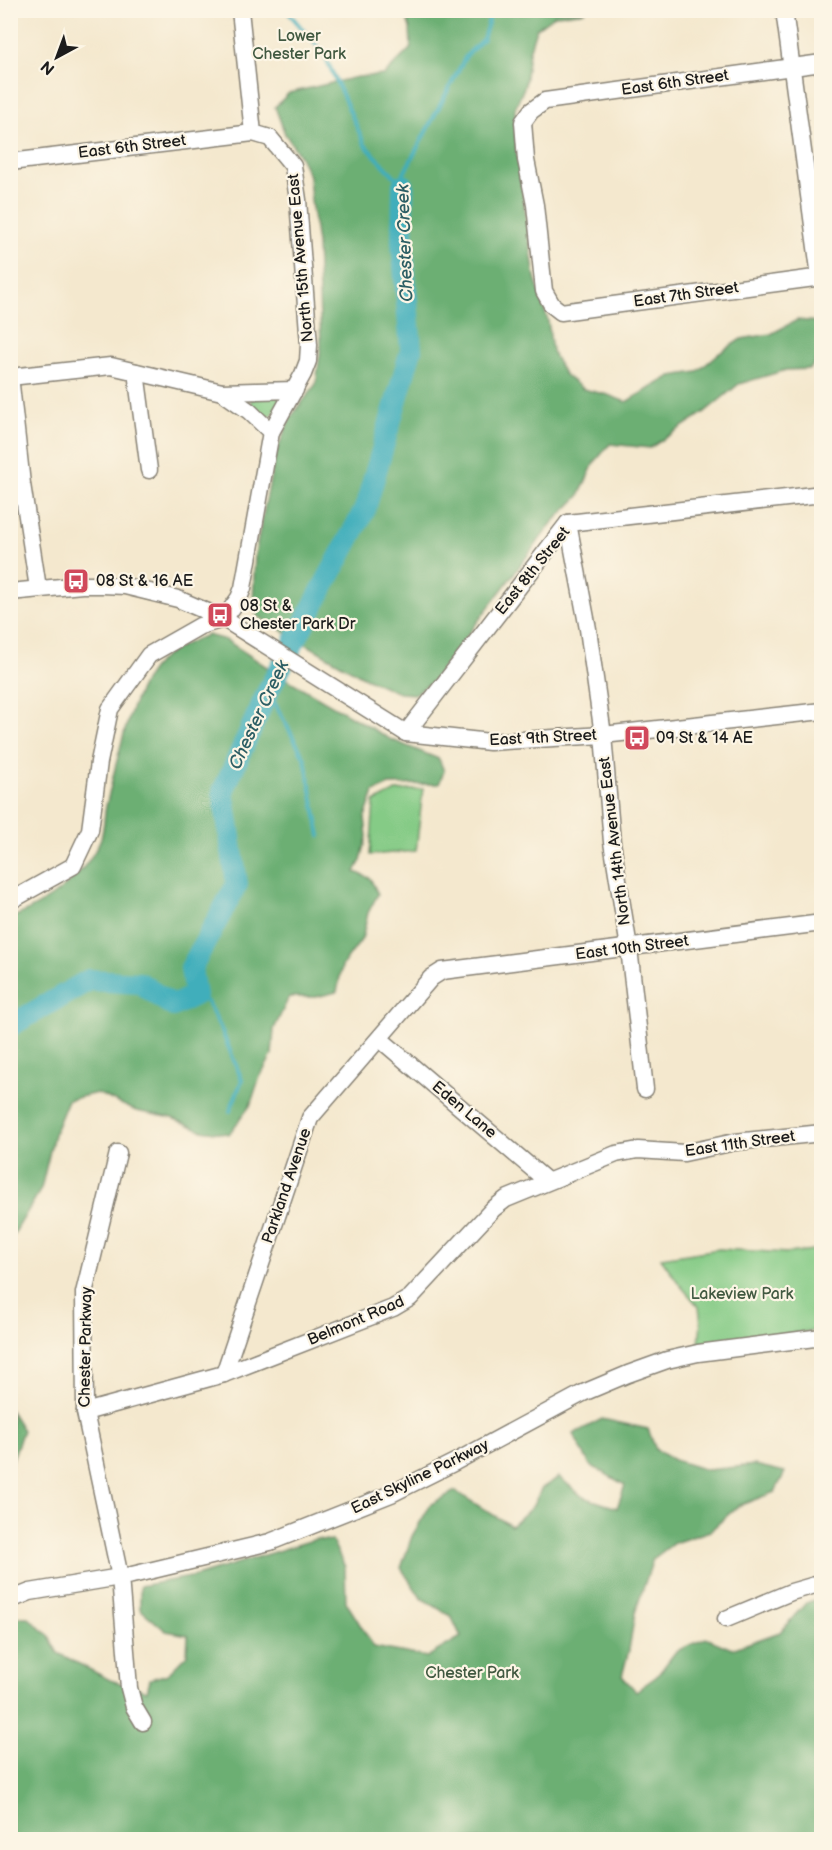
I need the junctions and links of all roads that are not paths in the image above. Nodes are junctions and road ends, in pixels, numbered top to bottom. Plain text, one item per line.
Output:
1 (240, 10) edge
2 (784, 10) edge
3 (822, 63) edge
4 (791, 68) junction
5 (253, 133) junction
6 (10, 162) edge
7 (821, 277) edge
8 (552, 305) joint
9 (136, 372) junction
10 (11, 376) edge
11 (295, 390) junction
12 (222, 392) junction
13 (271, 432) junction
14 (149, 470) dead end
15 (822, 494) edge
16 (568, 523) junction
17 (38, 588) junction
18 (10, 592) edge
19 (230, 623) junction
20 (822, 711) edge
21 (406, 733) junction
22 (603, 735) junction
23 (10, 901) edge
24 (822, 923) edge
25 (629, 948) junction
26 (442, 971) joint
27 (380, 1039) junction
28 (645, 1089) dead end
29 (822, 1133) edge
30 (659, 1151) joint
31 (118, 1153) dead end
32 (547, 1181) junction
33 (822, 1337) edge
34 (224, 1374) junction
35 (85, 1412) junction
36 (120, 1577) junction
37 (822, 1583) edge
38 (10, 1600) edge
39 (726, 1619) dead end
40 (143, 1722) dead end

1 - 5 street
2 - 4 street
3 - 4 street, East 6th Street
4 - 7 street
4 - 8 street, East 6th Street
5 - 6 street, East 6th Street
5 - 11 street, North 15th Avenue East
7 - 8 street, East 7th Street
9 - 10 street
9 - 12 street
9 - 14 street
10 - 17 street
11 - 12 street
11 - 13 street, North 15th Avenue East
12 - 13 street
13 - 19 street, North 15th Avenue East
15 - 16 street, East 8th Street
16 - 21 street, East 8th Street
16 - 22 street, North 14th Avenue East
17 - 18 street
17 - 19 street
19 - 21 street, East 9th Street
19 - 23 street
20 - 22 street, East 9th Street
21 - 22 street, East 9th Street
22 - 25 street, North 14th Avenue East
24 - 25 street, East 10th Street
25 - 26 street, East 10th Street
25 - 28 street, North 14th Avenue East
26 - 27 street, Parkland Avenue
27 - 32 street, Eden Lane
27 - 34 street, Parkland Avenue
29 - 30 street, East 11th Street
30 - 32 street, Belmont Road
31 - 35 street, Chester Parkway
32 - 34 street, Belmont Road
33 - 36 street, East Skyline Parkway
34 - 35 street, Belmont Road
35 - 36 street, Chester Parkway
36 - 38 street, East Skyline Parkway
36 - 40 street, Chester Parkway
37 - 39 street

